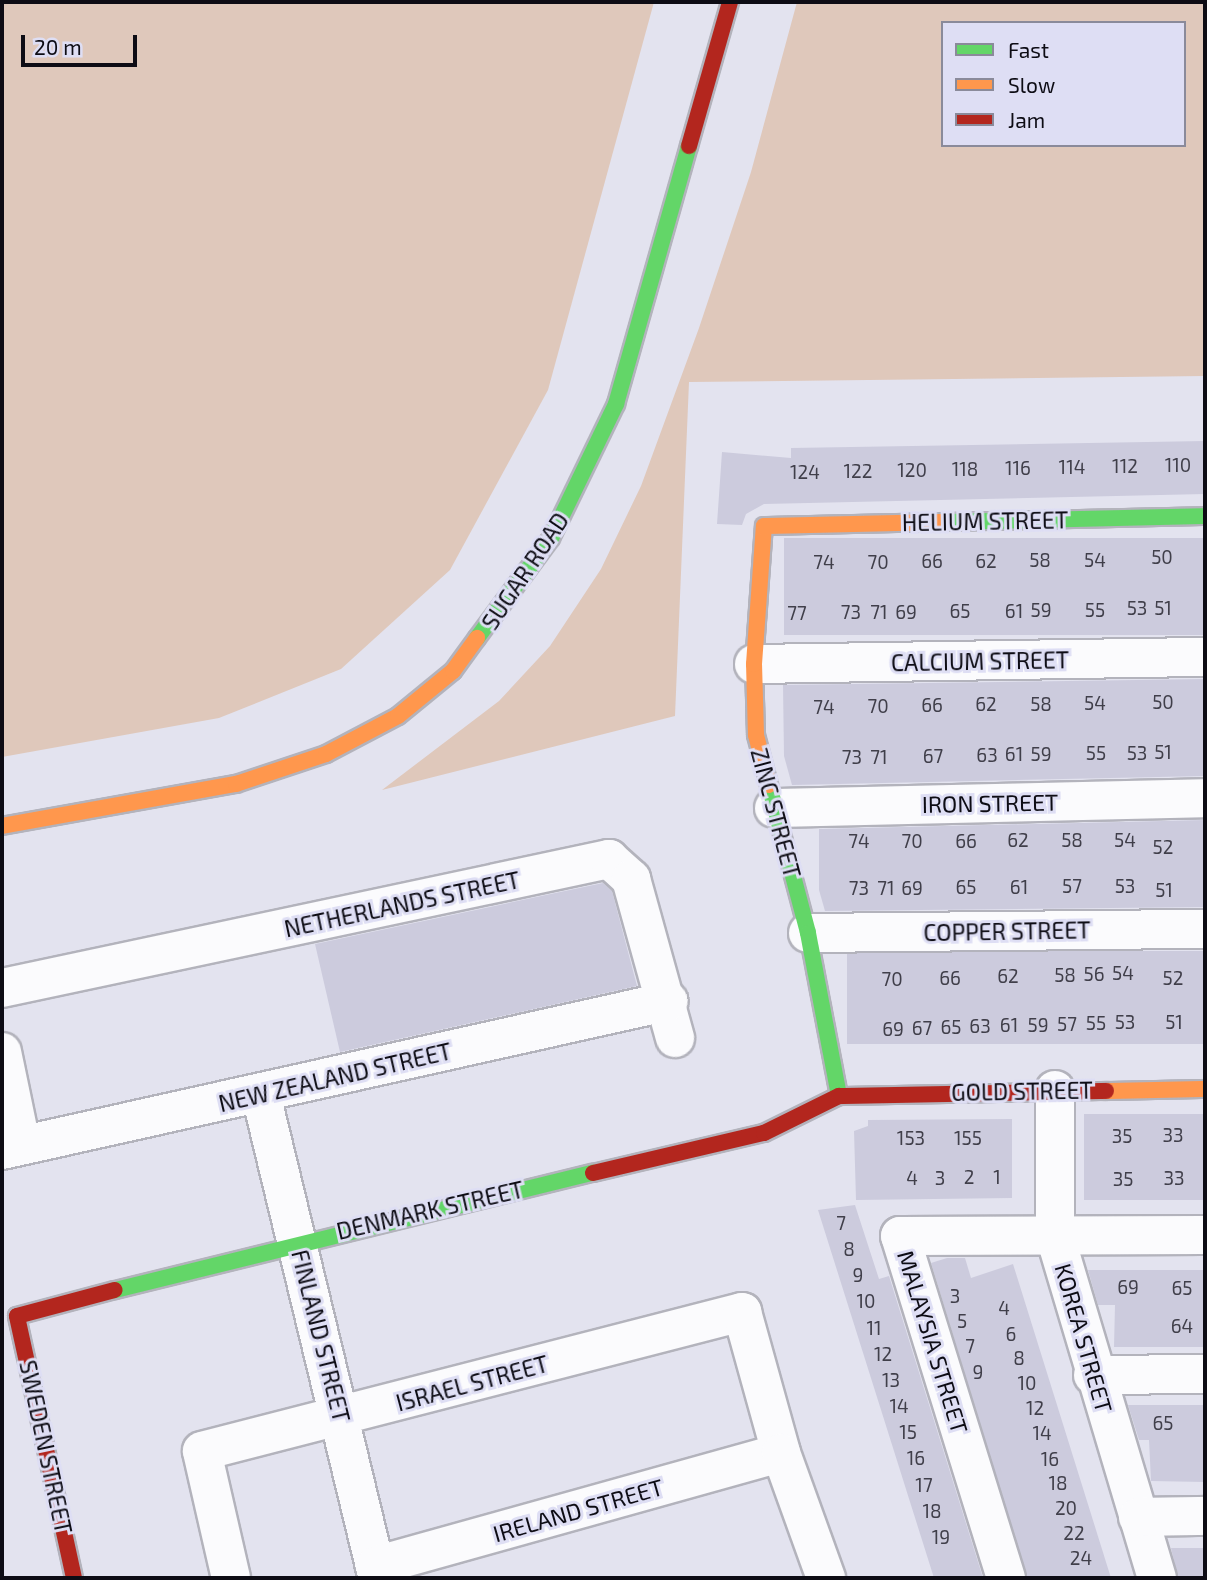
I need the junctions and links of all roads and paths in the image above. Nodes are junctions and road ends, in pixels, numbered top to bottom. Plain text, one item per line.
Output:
1 (730, 2) edge
2 (1205, 516) edge
3 (764, 526) joint
4 (1205, 657) edge
5 (754, 664) junction
6 (1205, 798) edge
7 (774, 808) junction
8 (2, 826) edge
9 (1205, 929) edge
10 (808, 933) junction
11 (2, 988) edge
12 (669, 1001) junction
13 (675, 1038) dead end
14 (2, 1052) edge
15 (1205, 1089) edge
16 (1055, 1090) junction
17 (261, 1094) junction
18 (839, 1096) junction
19 (11, 1147) edge
20 (1205, 1235) edge
21 (1055, 1236) junction
22 (297, 1241) junction
23 (17, 1316) joint
24 (1205, 1374) edge
25 (1093, 1375) junction
26 (342, 1418) junction
27 (781, 1453) junction
28 (1205, 1516) edge
29 (1138, 1517) junction
30 (377, 1572) edge
31 (74, 1578) edge
32 (231, 1578) edge
33 (826, 1578) edge
34 (1006, 1578) edge
35 (1157, 1578) edge

1 - 8 street, SUGAR ROAD
2 - 3 street, HELIUM STREET
3 - 5 street, ZINC STREET
4 - 5 street, CALCIUM STREET
5 - 7 street, ZINC STREET
6 - 7 street, IRON STREET
7 - 10 street, ZINC STREET
9 - 10 street, COPPER STREET
10 - 18 street, ZINC STREET
11 - 12 street, NETHERLANDS STREET
12 - 13 street, NETHERLANDS STREET
12 - 17 street, NEW ZEALAND STREET
14 - 19 street
15 - 16 street, GOLD STREET
16 - 18 street, GOLD STREET
16 - 21 street, KOREA STREET
17 - 19 street, NEW ZEALAND STREET
17 - 22 street, FINLAND STREET
18 - 22 street, DENMARK STREET
20 - 21 street, MALAYSIA STREET
21 - 25 street, KOREA STREET
21 - 34 street, MALAYSIA STREET
22 - 23 street, DENMARK STREET
22 - 26 street, FINLAND STREET
23 - 31 street, SWEDEN STREET
24 - 25 street
25 - 29 street, KOREA STREET
26 - 27 street, ISRAEL STREET
26 - 30 street, FINLAND STREET
26 - 32 street, ISRAEL STREET
27 - 30 street, IRELAND STREET
27 - 33 street
28 - 29 street
29 - 35 street, KOREA STREET

